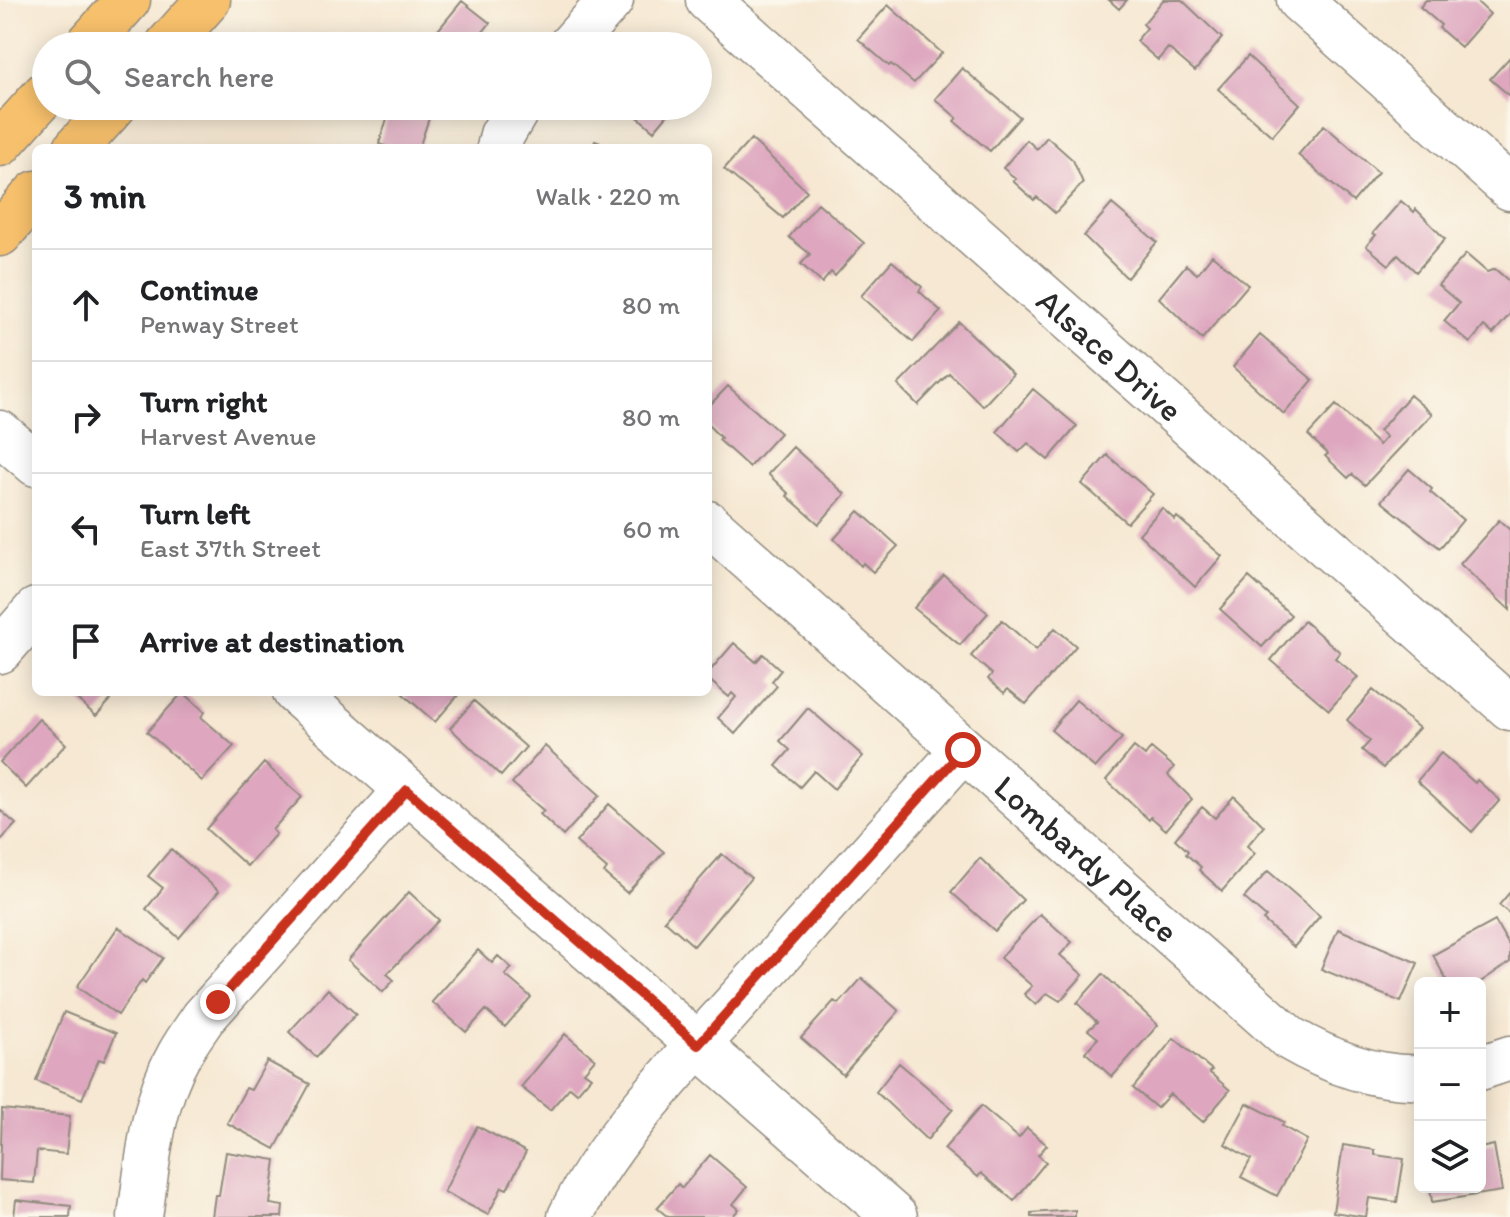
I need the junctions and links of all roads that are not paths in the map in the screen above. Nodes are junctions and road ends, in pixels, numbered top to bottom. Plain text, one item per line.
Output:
1 (128, 0) edge
2 (208, 0) edge
3 (611, 0) edge
4 (708, 0) edge
5 (1299, 0) edge
6 (99, 32) edge
7 (179, 32) edge
8 (582, 32) edge
9 (32, 109) edge
10 (101, 120) edge
11 (511, 120) edge
12 (0, 144) edge
13 (80, 144) edge
14 (500, 144) edge
15 (1510, 188) edge
16 (32, 198) edge
17 (0, 234) edge
18 (0, 433) edge
19 (32, 461) edge
20 (712, 527) edge
21 (32, 615) edge
22 (0, 651) edge
23 (300, 696) edge
24 (1510, 708) edge
25 (963, 750) junction
26 (407, 790) junction
27 (698, 1045) junction
28 (1510, 1058) edge
29 (1486, 1066) edge
30 (1414, 1076) edge
31 (140, 1217) edge
32 (570, 1217) edge
33 (895, 1217) edge

1 - 6 main road
2 - 7 main road
3 - 8 street
4 - 24 street, Alsace Drive
5 - 15 street
9 - 12 main road
10 - 13 main road
11 - 14 street
16 - 17 main road
18 - 19 street
20 - 25 street, Lombardy Place
21 - 22 street
23 - 26 street
25 - 27 street
25 - 30 street, Lombardy Place
26 - 27 street
26 - 31 street
27 - 32 street
27 - 33 street
28 - 29 street

